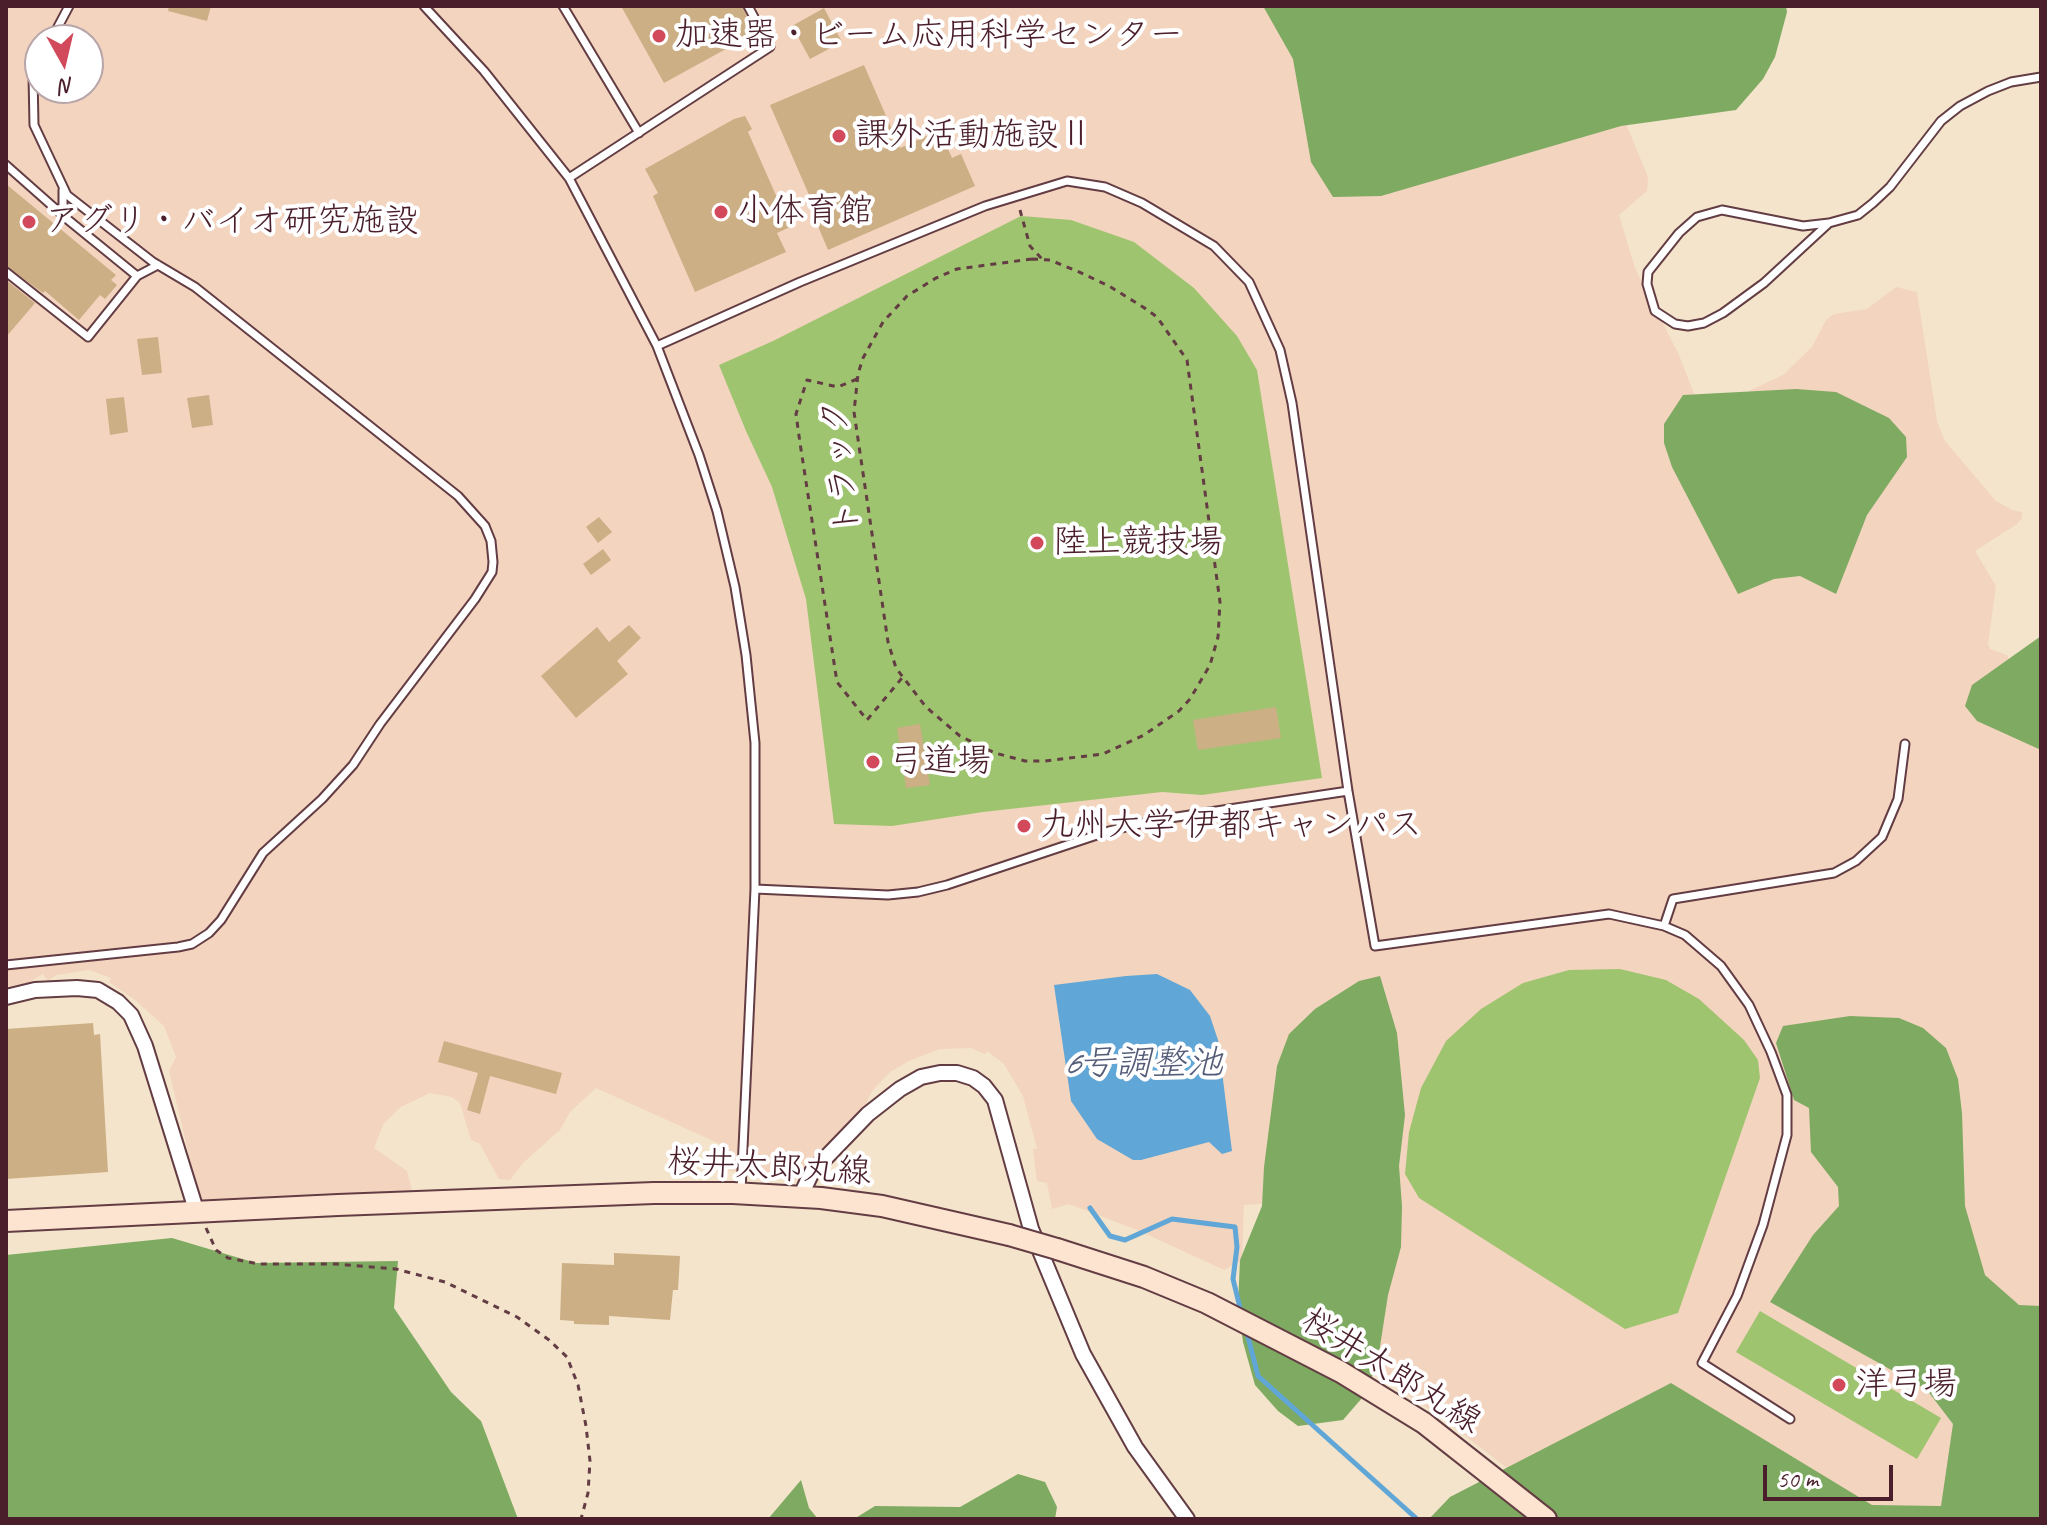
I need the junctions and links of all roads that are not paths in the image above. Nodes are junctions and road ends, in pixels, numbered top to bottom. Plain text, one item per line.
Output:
1 (69, 6) edge
2 (424, 6) edge
3 (563, 6) edge
4 (748, 6) edge
5 (59, 24) edge
6 (2041, 77) edge
7 (34, 104) edge
8 (639, 133) junction
9 (6, 165) edge
10 (569, 178) junction
11 (63, 187) junction
12 (67, 219) junction
13 (1829, 223) junction
14 (158, 265) junction
15 (6, 272) edge
16 (137, 276) junction
17 (657, 346) junction
18 (1905, 744) dead end
19 (1348, 791) junction
20 (755, 889) junction
21 (1664, 926) junction
22 (6, 965) edge
23 (6, 997) edge
24 (741, 1194) junction
25 (800, 1197) junction
26 (197, 1213) junction
27 (6, 1221) edge
28 (1790, 1419) dead end
29 (1187, 1519) edge
30 (1546, 1519) edge

1 - 5 lane
2 - 10 lane
3 - 8 lane
4 - 8 lane
6 - 13 lane
7 - 11 lane
8 - 10 lane
9 - 12 lane
10 - 17 lane
11 - 12 lane
11 - 14 lane
12 - 16 lane
13 - 13 lane
14 - 16 lane
14 - 22 lane
15 - 16 lane
17 - 19 lane
17 - 20 lane
18 - 21 lane
19 - 20 lane
19 - 21 lane
20 - 24 lane
21 - 28 lane
23 - 26 street
24 - 25 main road, 桜井太郎丸線
24 - 26 main road, 桜井太郎丸線
25 - 29 street
25 - 30 main road, 桜井太郎丸線, bridge
26 - 27 main road, 桜井太郎丸線

